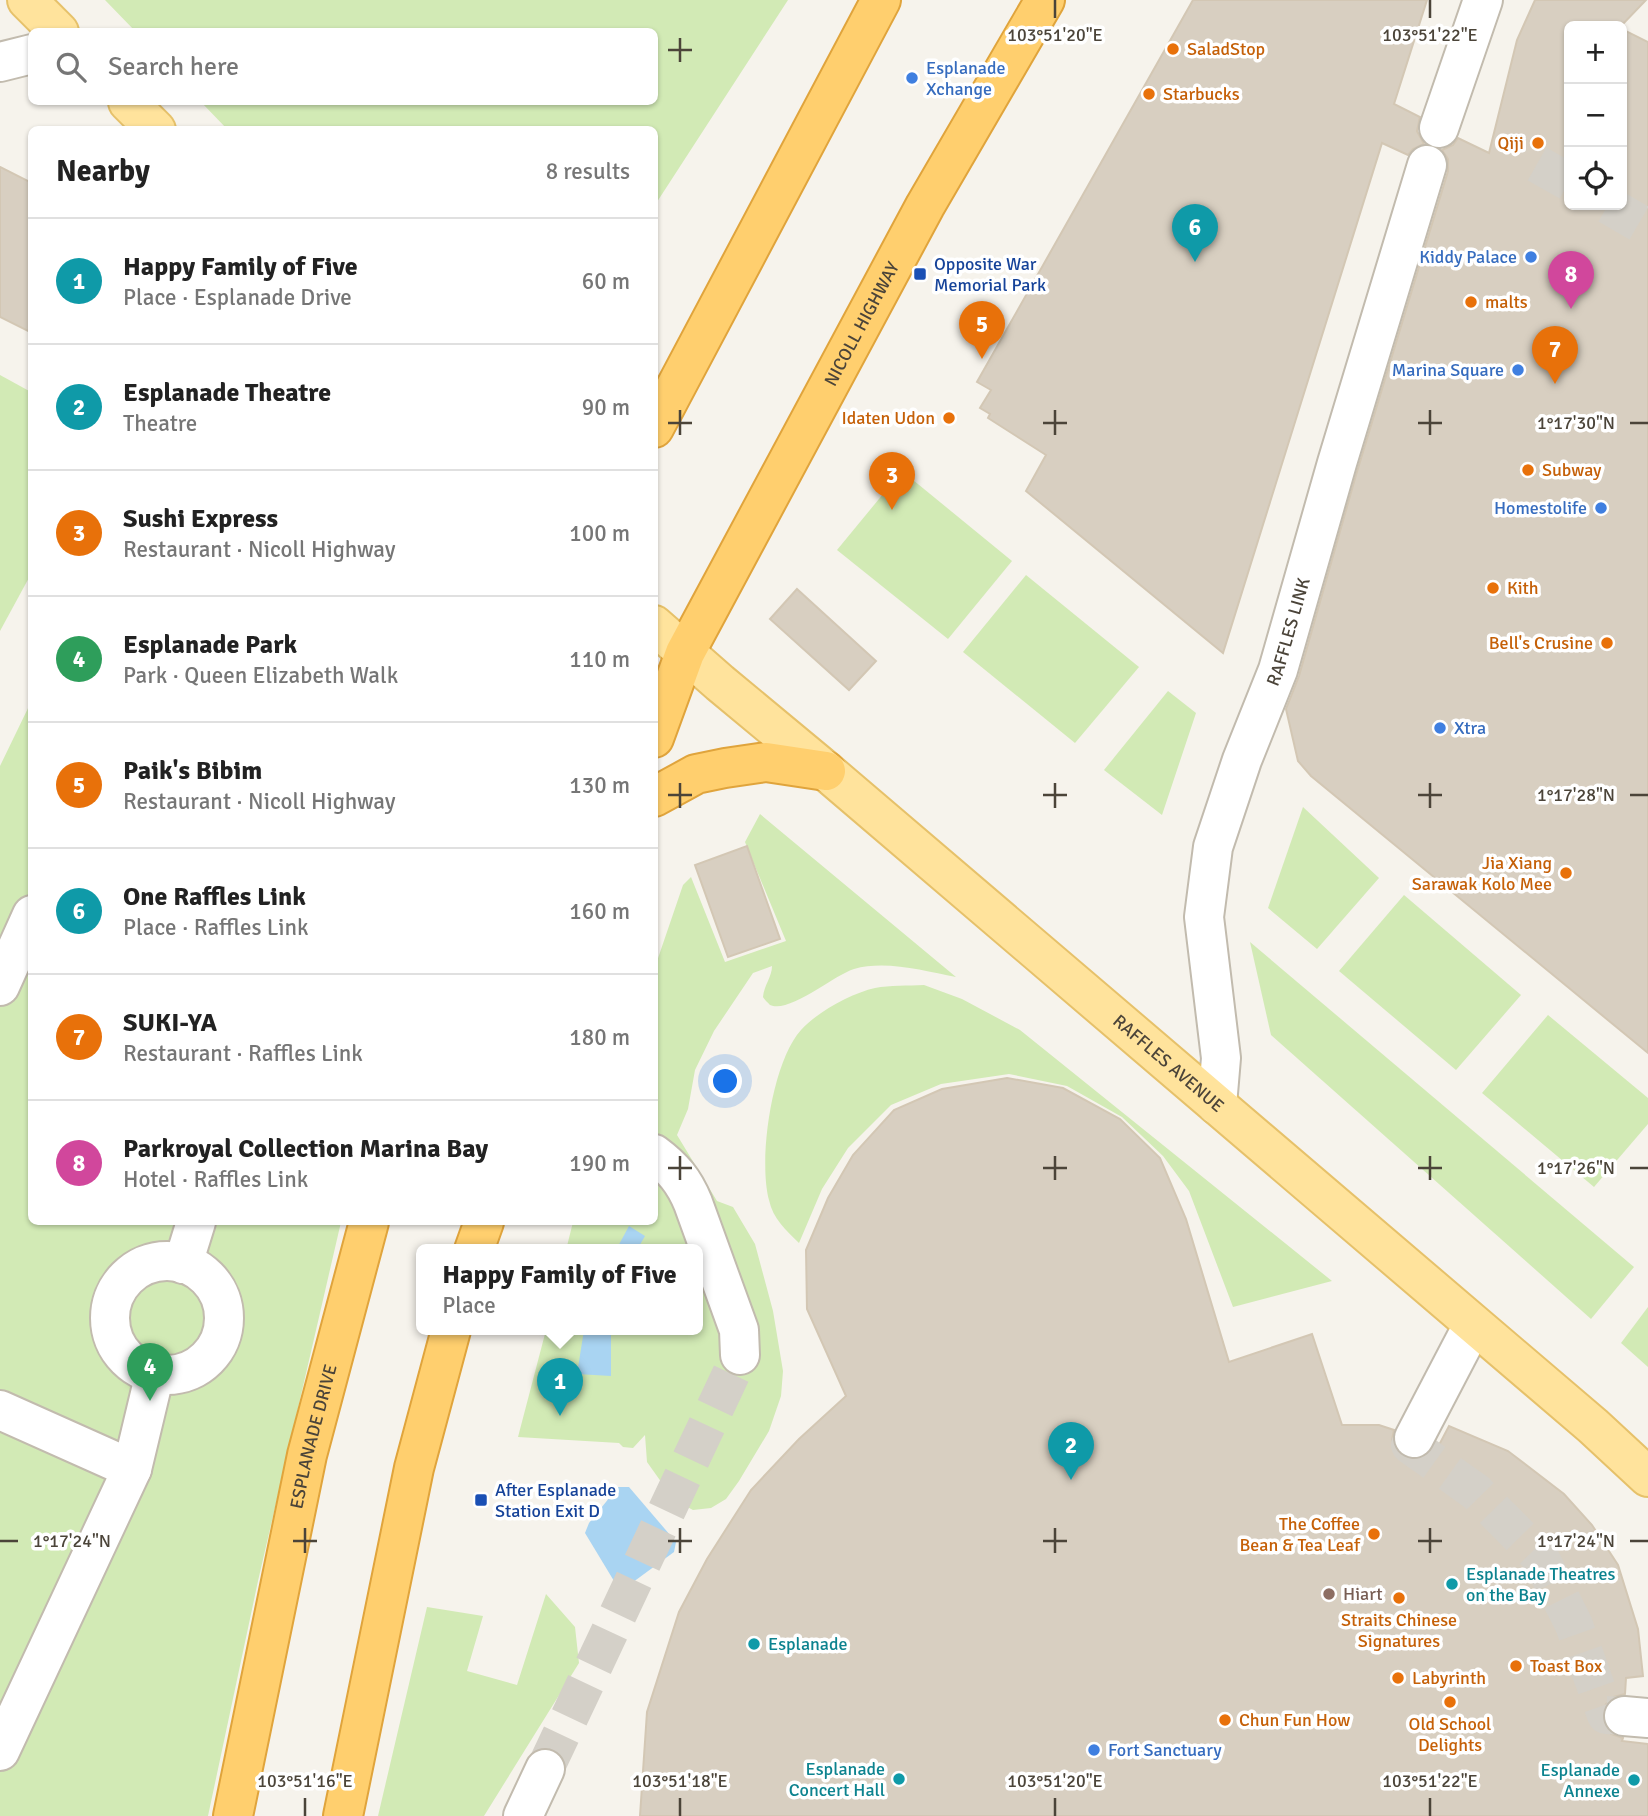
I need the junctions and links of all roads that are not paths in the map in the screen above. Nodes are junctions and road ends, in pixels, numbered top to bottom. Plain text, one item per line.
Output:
1 (27, 0) edge
2 (881, 0) edge
3 (1045, 0) edge
4 (1483, 0) edge
5 (55, 28) edge
6 (28, 55) edge
7 (0, 62) edge
8 (131, 105) edge
9 (152, 126) edge
10 (1439, 128) dead end
11 (1427, 165) dead end
12 (658, 420) edge
13 (658, 629) edge
14 (685, 653) junction
15 (658, 727) edge
16 (826, 771) junction
17 (658, 795) edge
18 (28, 924) edge
19 (0, 986) edge
20 (1217, 1105) junction
21 (658, 1157) edge
22 (195, 1225) edge
23 (368, 1225) edge
24 (483, 1225) edge
25 (476, 1244) edge
26 (183, 1264) junction
27 (1473, 1325) junction
28 (450, 1335) edge
29 (740, 1355) tunnel mouth
30 (155, 1373) junction
31 (0, 1410) edge
32 (1414, 1438) dead end
33 (132, 1469) junction
34 (1648, 1477) edge
35 (0, 1751) edge
36 (545, 1769) tunnel mouth
37 (350, 1807) edge
38 (233, 1816) edge
39 (523, 1816) edge

1 - 5 main road
2 - 12 highway
3 - 14 highway, NICOLL HIGHWAY
4 - 10 street
6 - 7 street
8 - 9 main road
11 - 20 street, RAFFLES LINK
13 - 14 main road, RAFFLES AVENUE
14 - 15 highway
14 - 16 main road, RAFFLES AVENUE
16 - 17 highway
16 - 20 main road, RAFFLES AVENUE
18 - 19 street
20 - 27 main road, RAFFLES AVENUE
21 - 29 street
22 - 26 street
23 - 38 highway, ESPLANADE DRIVE
24 - 25 highway
26 - 30 street
26 - 30 street
27 - 32 street
27 - 34 main road, RAFFLES AVENUE
28 - 37 highway
30 - 33 street
31 - 33 street
33 - 35 street
36 - 39 street

